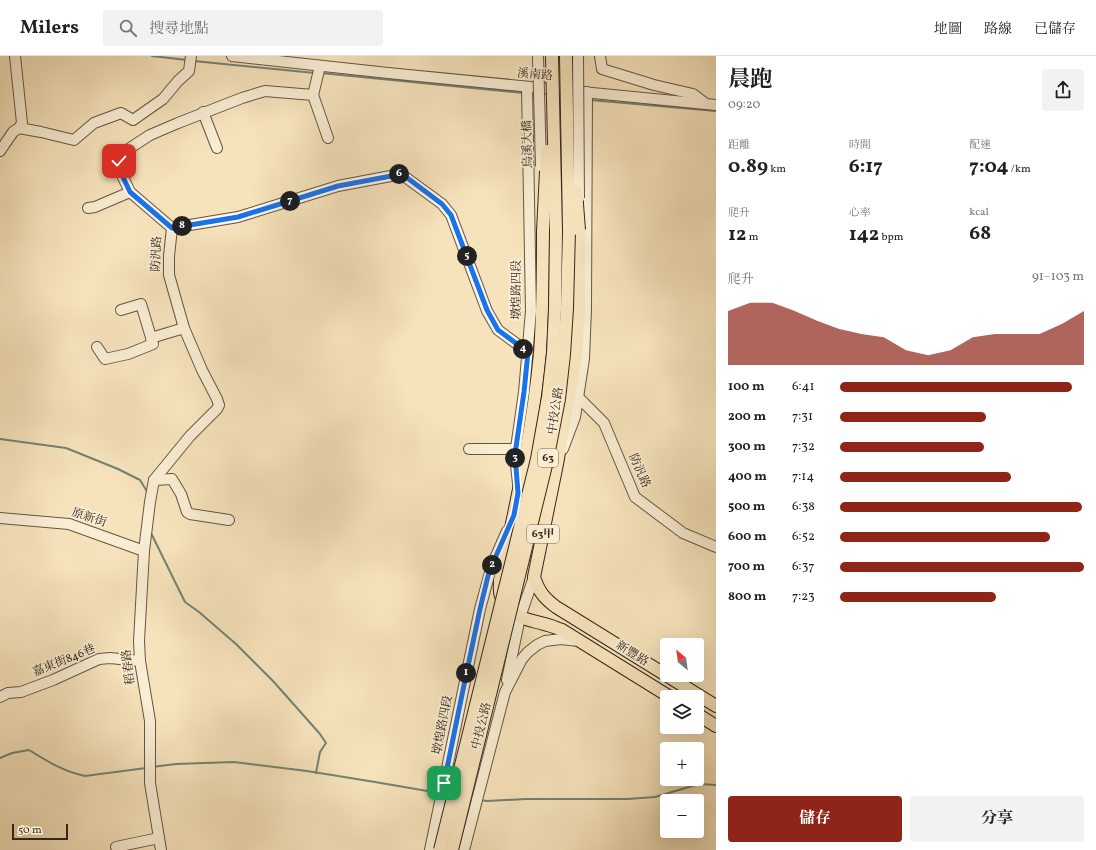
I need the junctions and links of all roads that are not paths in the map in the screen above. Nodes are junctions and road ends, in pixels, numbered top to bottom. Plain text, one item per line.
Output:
1 (15, 56) edge
2 (191, 56) edge
3 (232, 56) edge
4 (538, 56) edge
5 (546, 56) edge
6 (552, 56) edge
7 (566, 56) edge
8 (572, 56) edge
9 (578, 56) edge
10 (600, 56) edge
11 (320, 66) junction
12 (527, 92) junction
13 (313, 94) junction
14 (587, 97) junction
15 (711, 104) edge
16 (203, 112) junction
17 (19, 128) junction
18 (328, 138) dead end
19 (217, 148) dead end
20 (0, 151) edge
21 (130, 192) junction
22 (88, 208) dead end
23 (172, 228) junction
24 (579, 230) junction
25 (543, 231) junction
26 (121, 310) dead end
27 (184, 328) junction
28 (152, 338) junction
29 (97, 348) dead end
30 (528, 352) junction
31 (579, 398) junction
32 (469, 449) dead end
33 (516, 449) junction
34 (557, 464) junction
35 (154, 480) junction
36 (518, 493) junction
37 (514, 515) junction
38 (0, 518) edge
39 (229, 520) dead end
40 (716, 547) edge
41 (144, 551) junction
42 (534, 577) junction
43 (520, 617) junction
44 (581, 641) junction
45 (140, 661) junction
46 (682, 690) edge
47 (660, 691) edge
48 (505, 692) junction
49 (0, 697) edge
50 (704, 702) edge
51 (716, 706) edge
52 (704, 718) edge
53 (716, 726) edge
54 (434, 832) junction
55 (159, 838) junction
56 (466, 845) edge
57 (116, 847) dead end
58 (160, 850) edge
59 (430, 850) edge
60 (440, 850) edge
61 (452, 850) edge

1 - 17 street
2 - 17 street
3 - 11 street, 溪南路
4 - 25 street, 烏溪大橋, bridge
5 - 25 main road, bridge
6 - 60 main road, 中投公路 / 63, bridge
7 - 61 main road, 中投公路 / 63, bridge
8 - 24 main road, bridge
9 - 24 street, bridge
10 - 15 street
11 - 12 street, 溪南路
11 - 13 street
12 - 14 street, 溪南路
12 - 30 street, 墩煌路四段
13 - 16 street, 防汎路
13 - 18 street
14 - 15 street, 溪南路
14 - 31 street
16 - 19 street
16 - 21 street, 防汎路
17 - 20 street
21 - 22 street
21 - 23 street, 防汎路
23 - 27 street, 防汎路
23 - 30 street
24 - 34 main road, 63甲
25 - 36 main road, 63甲
26 - 28 street
27 - 28 street
27 - 35 street, 防汎路
28 - 29 street
30 - 33 street, 墩煌路四段
31 - 34 street
31 - 40 street, 防汎路
32 - 33 street
33 - 36 street, 墩煌路四段
34 - 42 main road, 63甲
35 - 39 street
35 - 41 street, 稻春路
36 - 37 main road, 63甲
37 - 43 main road, 63甲
37 - 54 street, 墩煌路四段
38 - 41 street, 原新街
41 - 45 street, 稻春路
42 - 43 street
42 - 46 main road, 新豐路
43 - 44 main road, 63甲
43 - 48 street
44 - 47 main road, 新豐路 / 63甲
44 - 48 street
45 - 49 street, 嘉東街846巷
45 - 55 street, 稻春路
48 - 56 street
50 - 51 main road, 新豐路
52 - 53 main road
54 - 56 street
54 - 59 street, 墩煌路四段
55 - 57 street
55 - 58 street, 稻春路

